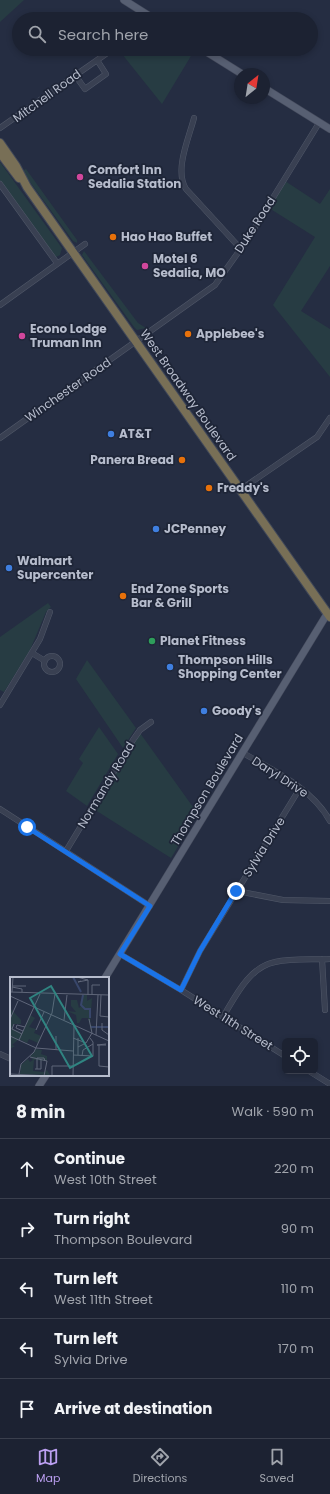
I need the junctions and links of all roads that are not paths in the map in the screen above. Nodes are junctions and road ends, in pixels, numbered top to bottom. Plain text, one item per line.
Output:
1 (124, 0) edge
2 (143, 12) edge
3 (103, 56) edge
4 (213, 56) edge
5 (97, 60) junction
6 (234, 69) edge
7 (75, 76) junction
8 (270, 92) edge
9 (194, 118) dead end
10 (319, 123) junction
11 (0, 128) edge
12 (330, 130) edge
13 (0, 142) edge
14 (0, 153) edge
15 (0, 184) edge
16 (27, 187) junction
17 (85, 244) dead end
18 (241, 249) junction
19 (73, 252) junction
20 (57, 263) junction
21 (0, 305) edge
22 (136, 341) junction
23 (330, 418) edge
24 (0, 438) edge
25 (240, 490) junction
26 (50, 612) dead end
27 (329, 616) edge
28 (32, 653) junction
29 (45, 661) dead end
30 (0, 705) edge
31 (152, 722) dead end
32 (243, 753) junction
33 (300, 788) junction
34 (0, 809) edge
35 (330, 821) edge
36 (66, 852) junction
37 (236, 891) junction
38 (330, 901) edge
39 (150, 906) junction
40 (120, 954) junction
41 (322, 959) junction
42 (330, 959) edge
43 (106, 977) edge
44 (181, 990) junction
45 (325, 1010) dead end
46 (223, 1017) junction
47 (0, 1054) edge
48 (282, 1054) edge
49 (10, 1059) edge
50 (314, 1074) edge
51 (45, 1076) edge
52 (330, 1084) edge
53 (39, 1086) edge

1 - 2 main road
3 - 5 street, Mitchell Road
4 - 6 main road
5 - 7 street, Mitchell Road
5 - 7 street
7 - 11 street, Mitchell Road
8 - 10 main road
9 - 18 street
10 - 12 main road
10 - 18 street, Duke Road
13 - 16 highway, West Broadway Boulevard
14 - 16 highway, West Broadway Boulevard
15 - 20 street
16 - 19 highway, West Broadway Boulevard
17 - 19 street
18 - 22 street, Duke Road
19 - 20 street
19 - 22 highway, West Broadway Boulevard
20 - 21 street
22 - 24 street, Winchester Road
22 - 25 highway, West Broadway Boulevard
23 - 25 street
25 - 27 highway, West Broadway Boulevard
26 - 28 street
27 - 32 main road, Thompson Boulevard
28 - 29 street
28 - 30 street
31 - 36 street, Normandy Road
32 - 33 street, Daryl Drive
32 - 39 main road, Thompson Boulevard
33 - 35 street, Daryl Drive
33 - 37 street, Sylvia Drive
34 - 36 street
36 - 39 street
37 - 38 street
37 - 44 street, Sylvia Drive
39 - 40 main road, Thompson Boulevard
40 - 43 main road, Thompson Boulevard
40 - 44 street, West 11th Street
41 - 42 street
41 - 45 street
41 - 46 street
44 - 46 street, West 11th Street
46 - 48 street, West 11th Street
47 - 49 street
50 - 52 street
51 - 53 main road

